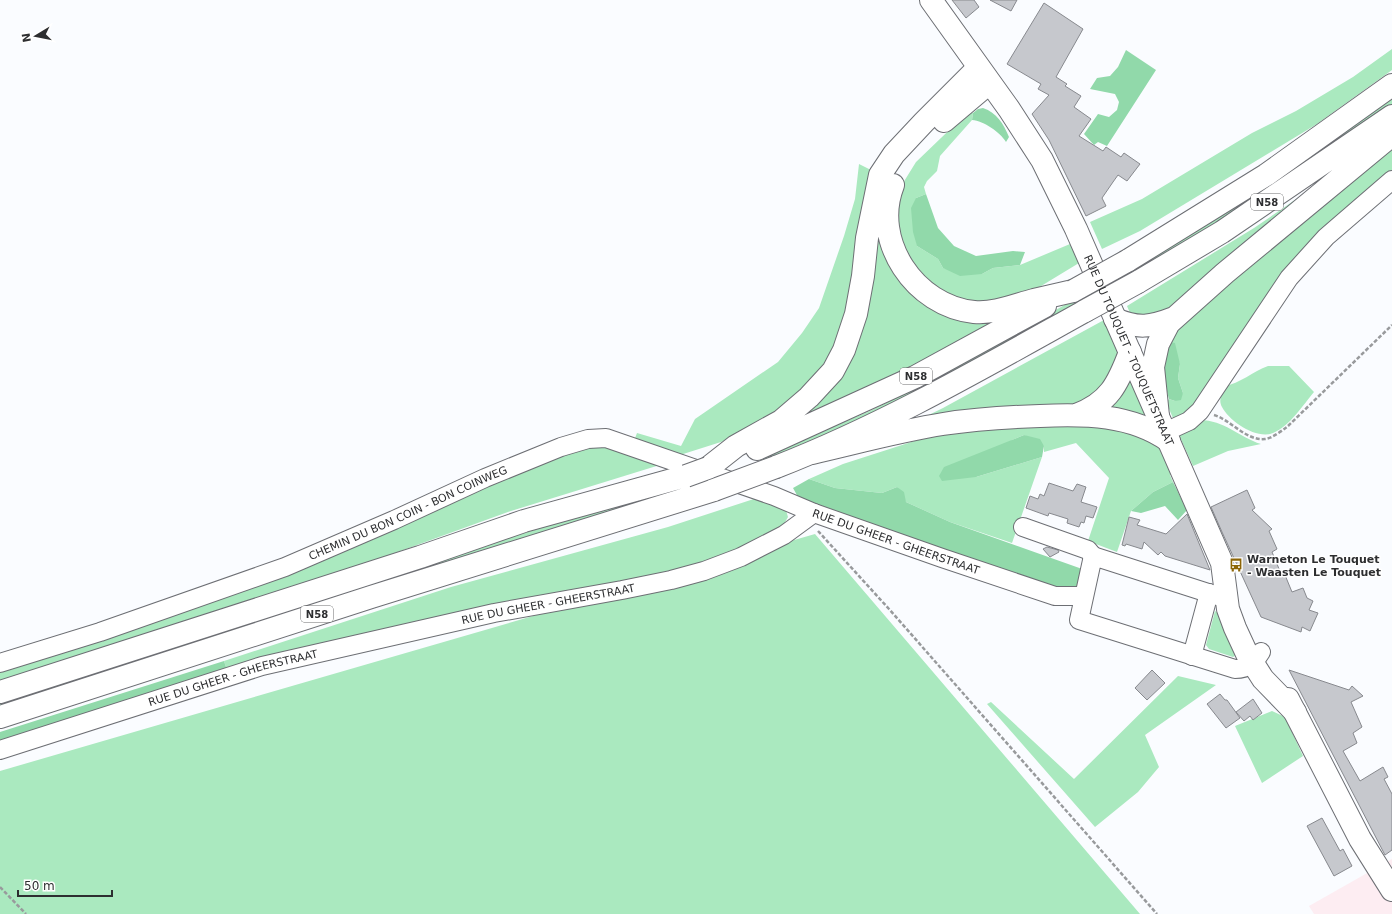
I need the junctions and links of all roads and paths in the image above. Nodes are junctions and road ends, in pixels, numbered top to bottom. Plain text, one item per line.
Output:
1 (931, 0) edge
2 (984, 75) junction
3 (1392, 86) edge
4 (1392, 116) edge
5 (1392, 135) edge
6 (1392, 180) edge
7 (1073, 291) junction
8 (1115, 318) junction
9 (1174, 318) junction
10 (1392, 325) edge
11 (1130, 352) junction
12 (1200, 411) junction
13 (1075, 416) junction
14 (1164, 430) junction
15 (745, 448) junction
16 (812, 453) junction
17 (810, 516) junction
18 (1023, 527) dead end
19 (1093, 556) junction
20 (1225, 568) junction
21 (1083, 596) junction
22 (1218, 596) junction
23 (1192, 656) junction
24 (1257, 658) junction
25 (0, 663) edge
26 (0, 692) edge
27 (0, 717) edge
28 (0, 750) edge
29 (0, 887) edge
30 (1392, 890) edge
31 (26, 914) edge
32 (1157, 914) edge

1 - 2 main road, RUE DU TOUQUET - TOUQUETSTRAAT
2 - 7 main road
2 - 8 main road, RUE DU TOUQUET - TOUQUETSTRAAT
2 - 15 main road
3 - 7 main road, N58, bridge
4 - 16 main road, N58, bridge
5 - 9 main road
6 - 12 street
7 - 15 main road, N58
8 - 9 main road
8 - 11 main road, RUE DU TOUQUET - TOUQUETSTRAAT
9 - 14 main road
10 - 12 path
11 - 13 main road
11 - 14 main road, RUE DU TOUQUET - TOUQUETSTRAAT
12 - 14 street
13 - 14 main road
13 - 16 main road
14 - 20 main road, RUE DU TOUQUET - TOUQUETSTRAAT
15 - 26 main road, N58, bridge
16 - 27 main road, N58, bridge
17 - 21 street, RUE DU GHEER - GHEERSTRAAT
17 - 25 street, CHEMIN DU BON COIN - BON COINWEG
17 - 28 street, RUE DU GHEER - GHEERSTRAAT
17 - 32 path
18 - 19 street
19 - 21 street
19 - 22 street
20 - 22 main road, RUE DU TOUQUET - TOUQUETSTRAAT
20 - 24 main road, RUE DU TOUQUET - TOUQUETSTRAAT
21 - 23 street
22 - 23 street
22 - 24 main road, RUE DU TOUQUET - TOUQUETSTRAAT
23 - 24 street
24 - 30 main road, RUE DU TOUQUET - TOUQUETSTRAAT
29 - 31 path

